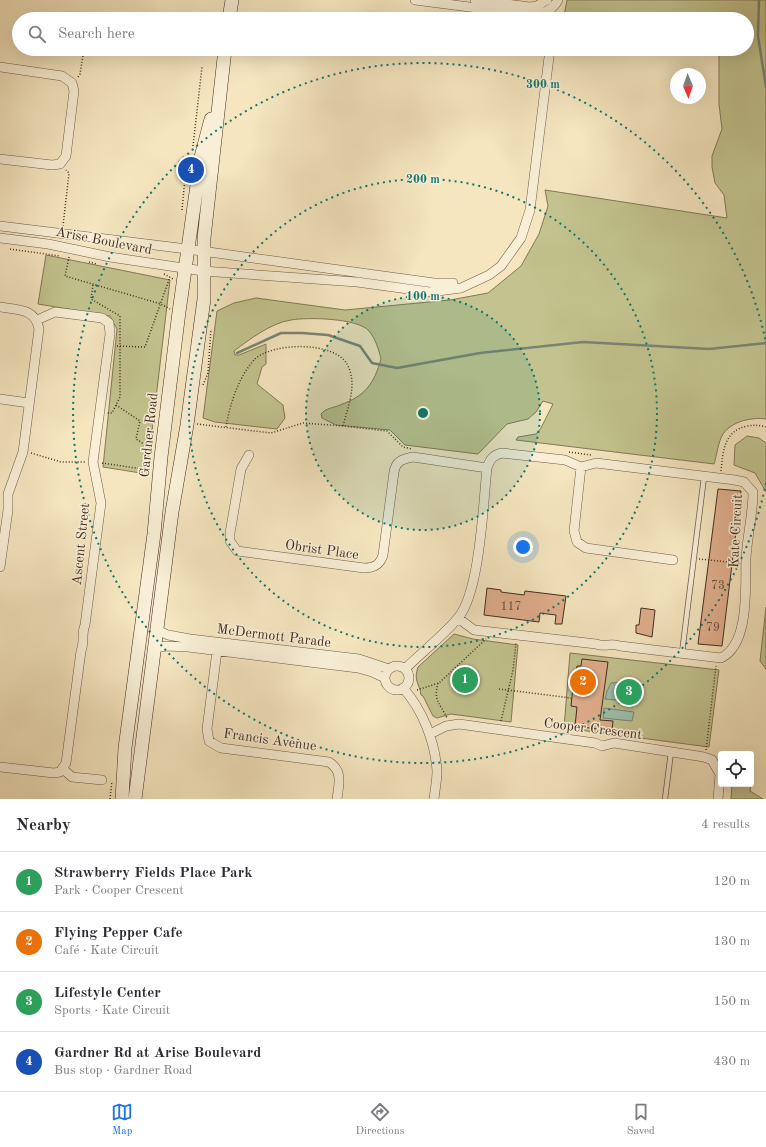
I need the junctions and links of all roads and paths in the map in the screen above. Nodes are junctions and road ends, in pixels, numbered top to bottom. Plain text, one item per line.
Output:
1 (232, 0) edge
2 (415, 0) edge
3 (558, 0) edge
4 (473, 2) edge
5 (545, 9) edge
6 (231, 12) edge
7 (83, 56) edge
8 (224, 56) edge
9 (549, 56) edge
10 (0, 67) edge
11 (221, 76) junction
12 (72, 83) junction
13 (0, 159) edge
14 (60, 164) junction
15 (0, 226) edge
16 (63, 226) dead end
17 (0, 238) edge
18 (187, 249) junction
19 (203, 251) junction
20 (69, 257) dead end
21 (501, 266) junction
22 (185, 269) junction
23 (203, 271) junction
24 (358, 273) junction
25 (170, 277) dead end
26 (356, 282) junction
27 (161, 304) junction
28 (0, 307) edge
29 (171, 310) dead end
30 (37, 320) junction
31 (109, 347) junction
32 (0, 399) edge
33 (29, 403) junction
34 (116, 405) dead end
35 (197, 424) dead end
36 (343, 426) junction
37 (226, 427) junction
38 (766, 427) edge
39 (153, 450) dead end
40 (566, 452) dead end
41 (249, 455) dead end
42 (597, 456) dead end
43 (413, 457) junction
44 (581, 467) junction
45 (487, 468) junction
46 (727, 472) dead end
47 (704, 476) junction
48 (4, 494) edge
49 (172, 512) junction
50 (154, 534) junction
51 (694, 559) junction
52 (673, 560) dead end
53 (746, 564) junction
54 (0, 567) edge
55 (458, 618) junction
56 (157, 630) junction
57 (488, 638) dead end
58 (517, 641) dead end
59 (155, 648) junction
60 (218, 651) junction
61 (682, 654) junction
62 (720, 666) dead end
63 (405, 669) junction
64 (387, 674) junction
65 (438, 683) junction
66 (403, 688) junction
67 (499, 688) dead end
68 (417, 690) dead end
69 (507, 690) junction
70 (572, 698) dead end
71 (447, 719) dead end
72 (500, 723) dead end
73 (430, 734) junction
74 (706, 750) dead end
75 (671, 752) junction
76 (0, 767) edge
77 (63, 769) junction
78 (102, 780) dead end
79 (122, 799) edge
80 (135, 799) edge
81 (337, 799) edge
82 (434, 799) edge
83 (665, 799) edge
84 (718, 799) edge

1 - 6 street
2 - 4 street
3 - 5 street
4 - 5 street
7 - 12 path
8 - 11 street, Gardner Road
9 - 21 street
10 - 12 street
11 - 18 street, Gardner Road
11 - 19 street, Gardner Road
12 - 14 street
13 - 14 street
14 - 16 path
15 - 18 street, Arise Boulevard
17 - 22 street, Arise Boulevard
18 - 19 street, Arise Boulevard
18 - 22 street, Gardner Road
19 - 23 street, Gardner Road
19 - 24 street, Arise Boulevard
20 - 27 path
21 - 24 street, Arise Boulevard
21 - 26 street, Arise Boulevard
22 - 23 street, Arise Boulevard
22 - 50 street, Gardner Road
23 - 26 street, Arise Boulevard
23 - 49 street, Gardner Road
24 - 26 street
25 - 27 path
27 - 29 path
27 - 31 path
28 - 30 street
30 - 31 street, Ascent Street
30 - 33 street
31 - 77 street, Ascent Street
32 - 33 street
33 - 48 street
34 - 39 path
35 - 37 path
36 - 37 path
36 - 37 path
36 - 43 path
38 - 46 path
40 - 42 path
41 - 43 street, Obrist Place
43 - 45 street
44 - 45 street, Kate Circuit
44 - 47 street, Kate Circuit
44 - 52 street
45 - 55 street
47 - 51 lane
47 - 53 street, Kate Circuit
48 - 54 street
49 - 50 street
49 - 56 street, Gardner Road
50 - 79 street, Gardner Road
51 - 53 path
51 - 61 lane
53 - 61 street, Kate Circuit
55 - 61 street, Kate Circuit
55 - 63 street
56 - 59 street, Gardner Road
56 - 64 street, McDermott Parade
57 - 65 path
58 - 69 path
59 - 60 street, McDermott Parade
59 - 80 street, Gardner Road
60 - 64 street, McDermott Parade
60 - 81 street, Francis Avenue
62 - 74 path
63 - 64 street
63 - 66 street
64 - 66 street
65 - 68 path
65 - 71 path
66 - 73 street
67 - 69 path
69 - 70 path
69 - 72 path
73 - 75 street, Cooper Crescent
73 - 82 street
75 - 83 lane
75 - 84 street, Cooper Crescent
76 - 77 street
77 - 78 street

